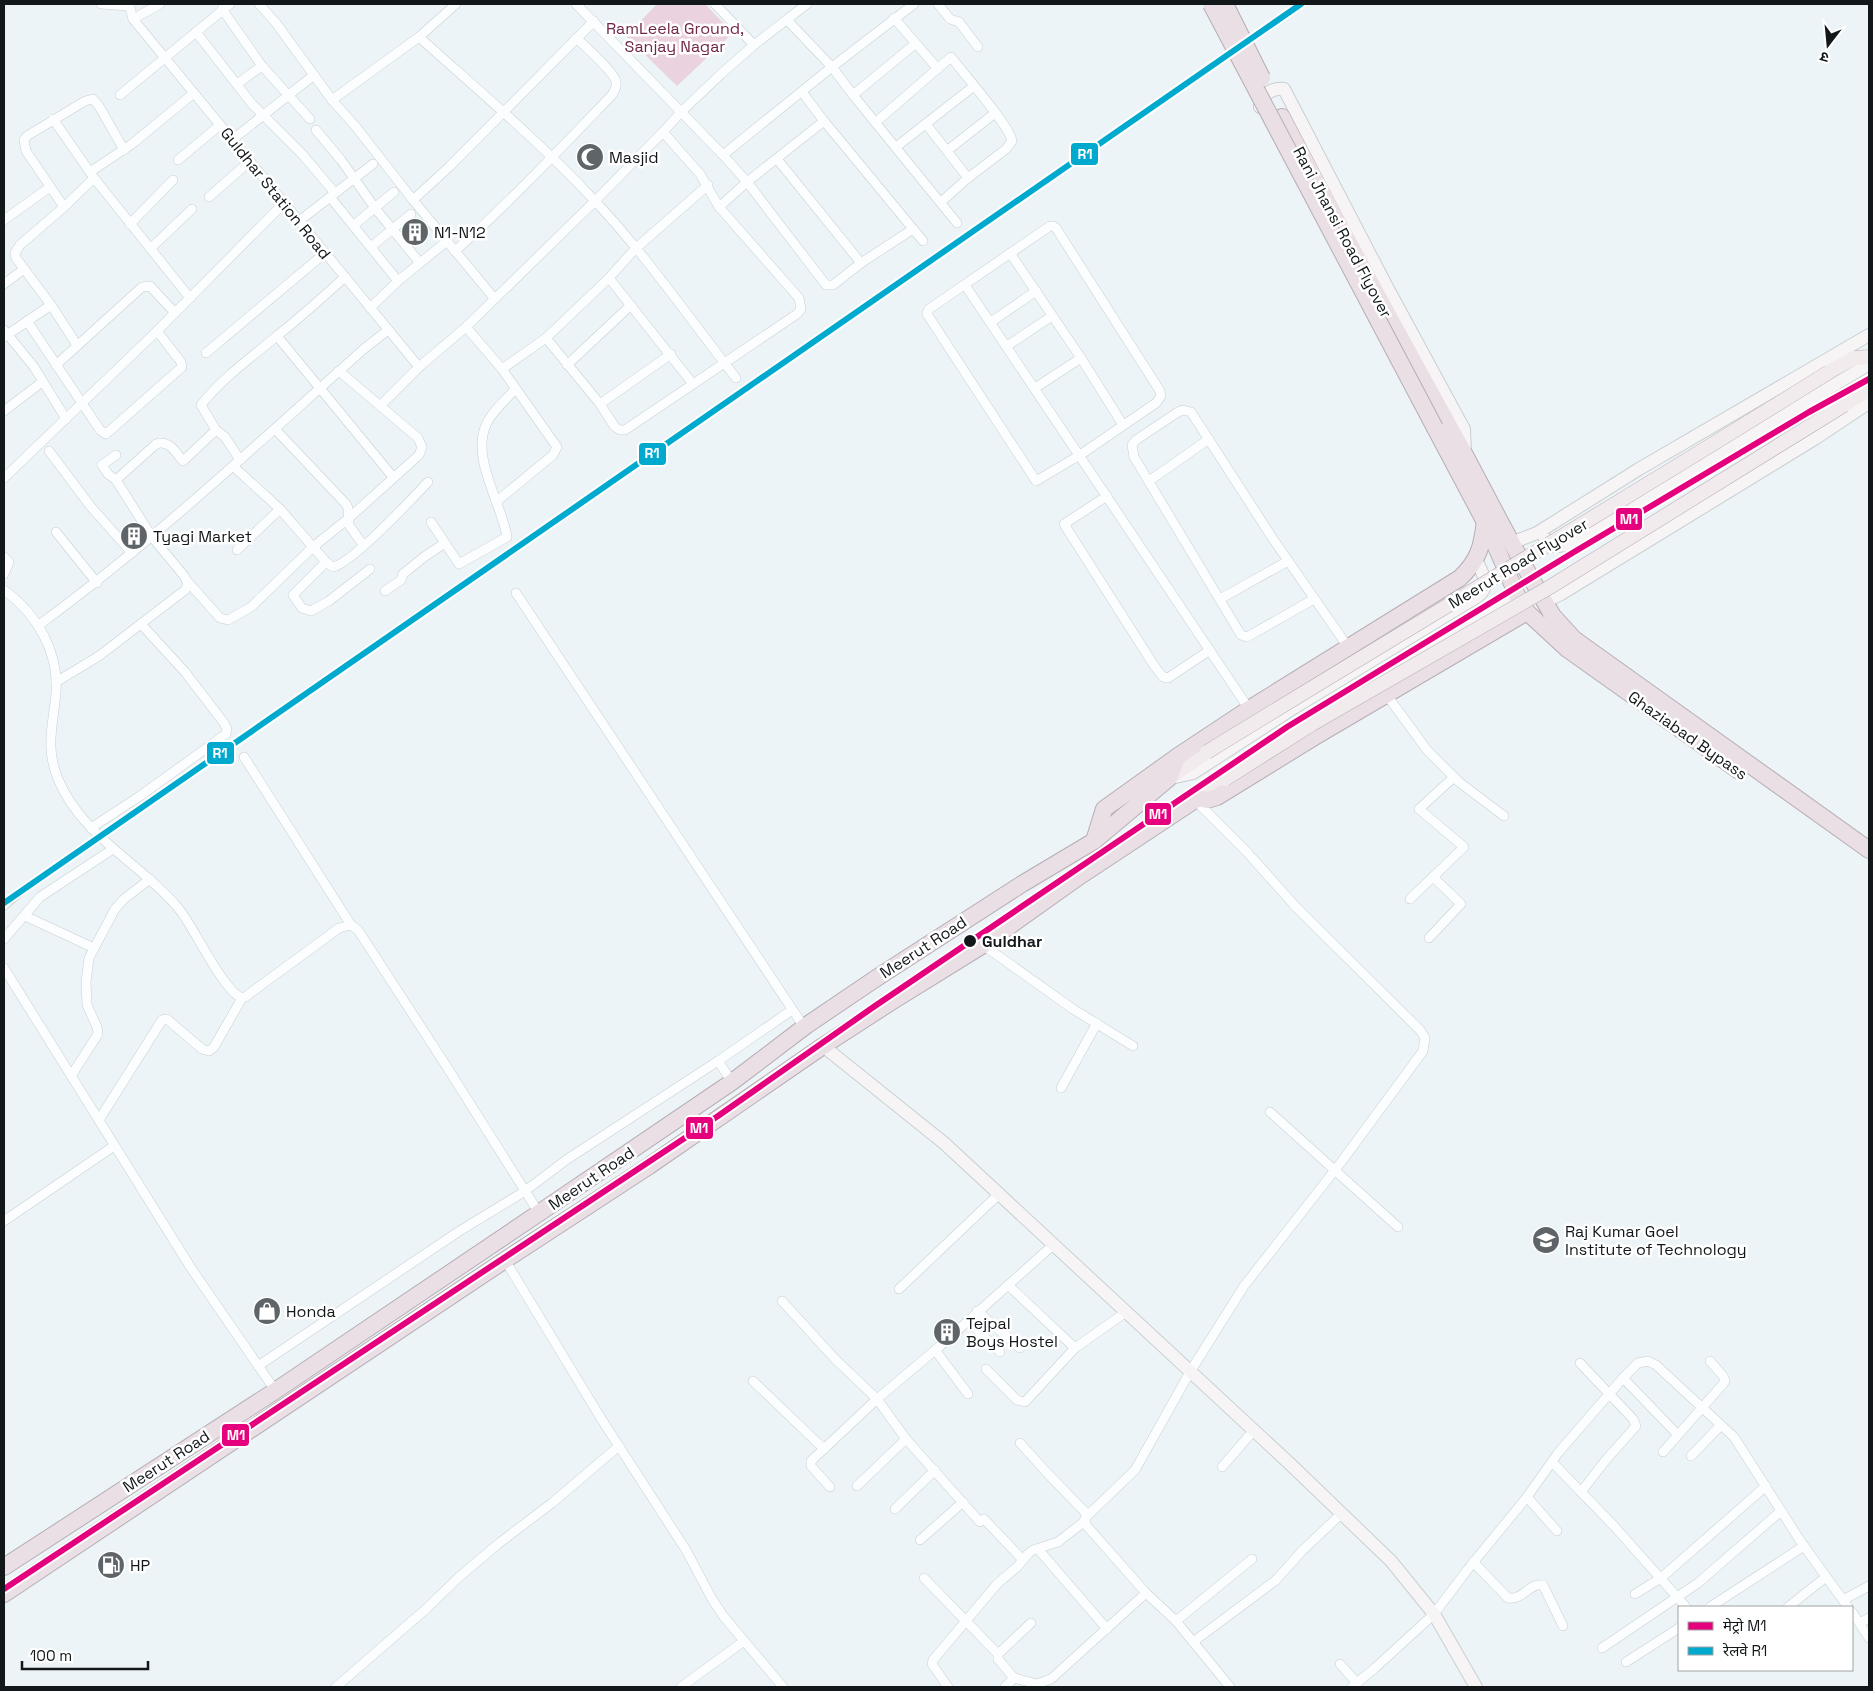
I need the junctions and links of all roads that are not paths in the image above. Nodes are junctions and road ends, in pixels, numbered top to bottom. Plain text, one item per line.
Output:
1 (101, 4) edge
2 (160, 4) edge
3 (230, 4) edge
4 (259, 4) edge
5 (456, 4) edge
6 (576, 4) edge
7 (715, 4) edge
8 (808, 4) edge
9 (914, 4) edge
10 (938, 4) edge
11 (1202, 4) edge
12 (1211, 4) edge
13 (1225, 4) edge
14 (1231, 4) edge
15 (129, 5) edge
16 (222, 9) junction
17 (894, 18) junction
18 (133, 19) junction
19 (787, 20) junction
20 (594, 21) junction
21 (196, 32) junction
22 (419, 37) junction
23 (576, 38) junction
24 (915, 44) junction
25 (754, 45) junction
26 (978, 48) dead end
27 (165, 58) junction
28 (262, 66) junction
29 (832, 66) junction
30 (938, 68) junction
31 (314, 75) junction
32 (237, 84) junction
33 (974, 86) junction
34 (802, 92) junction
35 (194, 93) junction
36 (288, 94) junction
37 (120, 95) dead end
38 (853, 95) junction
39 (332, 100) junction
40 (681, 112) junction
41 (995, 112) junction
42 (503, 113) junction
43 (263, 116) junction
44 (310, 119) dead end
45 (53, 120) junction
46 (824, 121) junction
47 (876, 122) junction
48 (926, 124) junction
49 (220, 125) junction
50 (316, 130) dead end
51 (663, 132) junction
52 (232, 140) junction
53 (896, 147) junction
54 (124, 150) junction
55 (948, 150) junction
56 (723, 156) junction
57 (552, 157) junction
58 (777, 159) junction
59 (178, 160) dead end
60 (250, 161) junction
61 (372, 164) dead end
62 (92, 175) junction
63 (354, 178) junction
64 (968, 178) junction
65 (174, 180) dead end
66 (746, 182) junction
67 (708, 185) junction
68 (50, 187) junction
69 (394, 192) dead end
70 (333, 195) junction
71 (209, 197) dead end
72 (413, 200) junction
73 (595, 201) junction
74 (941, 202) junction
75 (284, 203) junction
76 (64, 207) junction
77 (719, 207) junction
78 (375, 208) junction
79 (192, 209) dead end
80 (411, 214) dead end
81 (4, 220) edge
82 (299, 221) junction
83 (958, 223) dead end
84 (130, 224) junction
85 (354, 225) junction
86 (392, 229) junction
87 (913, 229) junction
88 (924, 240) dead end
89 (446, 241) junction
90 (372, 246) junction
91 (635, 248) junction
92 (150, 249) junction
93 (455, 251) junction
94 (325, 253) junction
95 (1010, 253) junction
96 (420, 262) junction
97 (861, 263) junction
98 (24, 269) junction
99 (345, 277) junction
100 (609, 278) junction
101 (398, 281) junction
102 (4, 284) edge
103 (965, 285) junction
104 (1036, 291) junction
105 (190, 298) junction
106 (494, 298) junction
107 (51, 305) junction
108 (631, 305) junction
109 (370, 308) junction
110 (175, 313) junction
111 (1052, 316) junction
112 (27, 321) junction
113 (991, 322) junction
114 (466, 327) junction
115 (388, 330) junction
116 (157, 332) junction
117 (5, 334) edge
118 (1869, 335) edge
119 (278, 336) junction
120 (546, 338) junction
121 (78, 345) junction
122 (1007, 346) junction
123 (206, 354) dead end
124 (671, 354) junction
125 (1869, 357) edge
126 (1080, 358) junction
127 (724, 362) junction
128 (1869, 364) edge
129 (56, 365) junction
130 (567, 365) junction
131 (419, 367) junction
132 (502, 369) junction
133 (340, 371) junction
134 (736, 378) dead end
135 (42, 382) junction
136 (693, 384) junction
137 (1035, 388) junction
138 (320, 389) junction
139 (515, 389) junction
140 (1869, 389) edge
141 (1869, 395) edge
142 (81, 403) junction
143 (600, 404) junction
144 (381, 405) junction
145 (4, 411) edge
146 (66, 419) junction
147 (1123, 425) junction
148 (1442, 427) junction
149 (275, 429) junction
150 (216, 430) junction
151 (1209, 439) junction
152 (49, 452) dead end
153 (116, 454) dead end
154 (1449, 454) junction
155 (1080, 455) junction
156 (1466, 457) junction
157 (237, 463) junction
158 (393, 477) junction
159 (4, 478) edge
160 (116, 480) junction
161 (1149, 481) junction
162 (428, 482) dead end
163 (1107, 496) junction
164 (496, 502) junction
165 (280, 509) junction
166 (349, 518) junction
167 (1485, 521) junction
168 (431, 522) dead end
169 (56, 532) dead end
170 (1537, 533) junction
171 (152, 536) junction
172 (445, 543) junction
173 (1511, 543) junction
174 (363, 545) junction
175 (313, 548) junction
176 (237, 550) dead end
177 (132, 553) junction
178 (4, 557) edge
179 (1476, 560) junction
180 (1288, 561) junction
181 (326, 562) junction
182 (370, 569) dead end
183 (4, 574) edge
184 (97, 582) junction
185 (188, 582) junction
186 (4, 590) edge
187 (385, 591) dead end
188 (516, 593) dead end
189 (1517, 596) junction
190 (1314, 598) junction
191 (1220, 599) junction
192 (1544, 602) junction
193 (1489, 612) junction
194 (1527, 612) junction
195 (141, 624) junction
196 (39, 625) junction
197 (1501, 628) junction
198 (1348, 647) junction
199 (1210, 650) junction
200 (56, 682) junction
201 (1386, 694) junction
202 (1249, 709) junction
203 (1178, 756) junction
204 (244, 757) dead end
205 (1454, 777) junction
206 (1168, 778) junction
207 (1196, 799) junction
208 (1504, 816) dead end
209 (91, 828) junction
210 (1094, 841) junction
211 (113, 849) junction
212 (1869, 850) edge
213 (1107, 858) junction
214 (1869, 863) edge
215 (1433, 877) junction
216 (150, 879) junction
217 (1410, 899) dead end
218 (25, 916) junction
219 (351, 925) junction
220 (1429, 938) dead end
221 (4, 939) edge
222 (983, 945) junction
223 (94, 948) junction
224 (4, 968) edge
225 (242, 998) junction
226 (792, 1010) junction
227 (1097, 1023) junction
228 (804, 1027) junction
229 (823, 1046) junction
230 (1133, 1046) dead end
231 (718, 1062) junction
232 (71, 1076) junction
233 (732, 1082) junction
234 (1061, 1088) dead end
235 (1270, 1112) dead end
236 (99, 1120) junction
237 (114, 1146) junction
238 (1335, 1170) junction
239 (525, 1191) junction
240 (998, 1194) junction
241 (539, 1213) junction
242 (4, 1220) edge
243 (1398, 1227) dead end
244 (1053, 1245) junction
245 (505, 1260) junction
246 (1008, 1285) junction
247 (899, 1289) dead end
248 (782, 1301) dead end
249 (977, 1311) junction
250 (1126, 1312) junction
251 (968, 1321) junction
252 (1020, 1348) dead end
253 (1075, 1348) junction
254 (935, 1350) junction
255 (1000, 1352) dead end
256 (1710, 1362) dead end
257 (1580, 1363) dead end
258 (258, 1366) junction
259 (986, 1368) dead end
260 (1190, 1372) junction
261 (1622, 1378) junction
262 (753, 1381) dead end
263 (275, 1391) junction
264 (968, 1394) dead end
265 (1610, 1394) junction
266 (877, 1399) junction
267 (286, 1405) junction
268 (1703, 1408) junction
269 (1721, 1426) junction
270 (1254, 1430) junction
271 (1678, 1435) junction
272 (906, 1440) junction
273 (1020, 1443) dead end
274 (619, 1446) junction
275 (824, 1449) junction
276 (1663, 1452) dead end
277 (1691, 1456) dead end
278 (1552, 1462) junction
279 (1222, 1467) dead end
280 (935, 1470) junction
281 (830, 1486) dead end
282 (857, 1486) dead end
283 (1766, 1486) junction
284 (1581, 1492) junction
285 (1527, 1497) junction
286 (962, 1502) junction
287 (894, 1509) dead end
288 (1781, 1511) junction
289 (1342, 1514) junction
290 (1086, 1518) junction
291 (1557, 1531) dead end
292 (920, 1540) dead end
293 (1804, 1546) junction
294 (1038, 1549) junction
295 (1252, 1559) dead end
296 (1023, 1560) junction
297 (1474, 1562) junction
298 (4, 1567) edge
299 (1826, 1577) junction
300 (924, 1578) dead end
301 (1660, 1578) junction
302 (1869, 1586) edge
303 (1146, 1593) junction
304 (4, 1594) edge
305 (1634, 1594) dead end
306 (1679, 1598) junction
307 (1846, 1604) edge
308 (1685, 1606) edge
309 (1712, 1606) edge
310 (1789, 1606) edge
311 (1853, 1613) edge
312 (1434, 1614) junction
313 (1869, 1618) edge
314 (965, 1621) junction
315 (1176, 1621) junction
316 (1031, 1623) dead end
317 (1860, 1623) junction
318 (1563, 1626) dead end
319 (1107, 1629) junction
320 (1678, 1629) edge
321 (1869, 1638) edge
322 (744, 1641) junction
323 (1193, 1642) junction
324 (1602, 1648) dead end
325 (998, 1654) junction
326 (1626, 1662) dead end
327 (1340, 1664) dead end
328 (1014, 1678) junction
329 (1354, 1685) edge
330 (336, 1687) edge
331 (681, 1687) edge
332 (783, 1687) edge
333 (948, 1687) edge
334 (1005, 1687) edge
335 (1230, 1687) edge
336 (1476, 1687) edge

1 - 15 street
2 - 18 street
3 - 16 street
4 - 31 street
5 - 22 street
6 - 20 street
7 - 25 street
8 - 19 street
9 - 17 street
10 - 26 street
11 - 14 street
12 - 148 highway, Rani Jhansi Road Flyover, bridge
13 - 148 highway, Rani Jhansi Road Flyover, bridge
15 - 18 street
16 - 21 street
16 - 28 street
17 - 24 street
17 - 29 street
18 - 27 street, Guldhar Station Road
19 - 25 street
19 - 29 street
20 - 23 street
20 - 40 street
21 - 27 street
21 - 32 street
22 - 39 street
22 - 42 street
23 - 42 street
23 - 57 street
24 - 30 street
24 - 38 street
25 - 40 street
27 - 35 street, Guldhar Station Road
27 - 37 street
28 - 32 street
28 - 36 street
29 - 34 street
29 - 38 street
30 - 33 street
30 - 47 street
31 - 36 street
31 - 39 street
32 - 43 street
33 - 41 street
33 - 48 street
34 - 46 street
34 - 56 street
35 - 49 street, Guldhar Station Road
35 - 54 street
36 - 43 street
36 - 44 street
38 - 47 street
39 - 72 street
40 - 51 street
40 - 56 street
41 - 55 street
41 - 64 street
42 - 57 street
42 - 72 street
43 - 52 street
43 - 70 street
45 - 54 street
45 - 62 street
45 - 68 street
46 - 58 street
46 - 87 street
47 - 53 street
48 - 53 street
48 - 55 street
49 - 52 street, Guldhar Station Road
49 - 59 street
50 - 63 street
51 - 67 street
51 - 73 street
52 - 60 street, Guldhar Station Road
53 - 74 street
54 - 62 street
55 - 64 street
56 - 66 street
57 - 73 street
57 - 93 street
58 - 66 street
58 - 97 street
60 - 71 street
60 - 75 street, Guldhar Station Road
61 - 63 street
62 - 76 street
62 - 84 street
63 - 70 street
63 - 78 street
64 - 74 street
65 - 84 street
66 - 77 street
66 - 97 street
67 - 77 street
67 - 91 street
68 - 76 street
68 - 81 street
69 - 78 street
70 - 82 street
70 - 85 street
72 - 89 street
73 - 91 street
73 - 106 street
74 - 83 street
75 - 82 street, Guldhar Station Road
75 - 105 street
76 - 98 street
77 - 127 street
78 - 85 street
78 - 86 street
79 - 92 street
80 - 86 street
82 - 94 street, Guldhar Station Road
84 - 92 street
85 - 90 street
86 - 90 street
86 - 96 street
87 - 88 street
87 - 97 street
89 - 93 street
89 - 96 street
90 - 101 street
91 - 100 street
91 - 127 street
92 - 105 street
93 - 106 street
94 - 99 street, Guldhar Station Road
94 - 123 street
95 - 103 street
95 - 104 street
95 - 147 street
96 - 101 street
98 - 102 street
98 - 107 street
99 - 109 street, Guldhar Station Road
99 - 119 street
100 - 108 street
100 - 120 street
101 - 109 street
103 - 113 street
103 - 155 street
104 - 111 street
104 - 113 street
105 - 110 street
106 - 114 street
107 - 112 street
107 - 121 street
108 - 124 street
108 - 130 street
109 - 115 street, Guldhar Station Road
110 - 116 street
110 - 121 street
111 - 122 street
111 - 126 street
112 - 117 street
112 - 129 street
113 - 122 street
114 - 131 street
114 - 132 street
115 - 131 street, Guldhar Station Road
115 - 133 street
116 - 142 street
116 - 142 street
117 - 135 street
118 - 170 street
119 - 138 street
119 - 150 street
120 - 130 street
120 - 132 street
121 - 129 street
122 - 137 street
124 - 136 street
124 - 143 street
125 - 206 main road, Meerut Road Flyover, bridge
126 - 137 street
126 - 147 street
127 - 134 street
127 - 136 street
128 - 170 street
129 - 142 street
130 - 143 street
131 - 144 street
132 - 139 street
133 - 138 street
133 - 144 street
135 - 145 street
135 - 146 street
136 - 143 street
137 - 155 street
138 - 149 street
138 - 158 street
139 - 164 street
139 - 164 street
140 - 207 main road, bridge
141 - 192 street
142 - 146 street
144 - 158 street
146 - 159 street
147 - 155 street
148 - 154 highway, Rani Jhansi Road Flyover
148 - 156 highway, Rani Jhansi Road Flyover
149 - 157 street
149 - 166 street
150 - 157 street
150 - 160 street
151 - 161 street
151 - 161 street
151 - 180 street
152 - 177 street
153 - 160 street
154 - 156 street
154 - 167 highway, Rani Jhansi Road Flyover
155 - 163 street
156 - 173 highway, Rani Jhansi Road Flyover
157 - 165 street
157 - 171 street
158 - 166 street
160 - 171 street
161 - 191 street
162 - 174 street
163 - 199 street
163 - 199 street
164 - 172 street
165 - 175 street
165 - 176 street
166 - 174 street
166 - 175 street
167 - 179 highway
167 - 189 highway, Ghaziabad Bypass
168 - 172 street
169 - 184 street
170 - 173 street
171 - 177 street
171 - 185 street
172 - 187 street
173 - 192 highway, Ghaziabad Bypass
174 - 181 street
175 - 181 street
175 - 185 street
177 - 184 street
178 - 183 street
179 - 198 highway
179 - 206 street
180 - 190 street
180 - 191 street
181 - 182 street
184 - 196 street
185 - 195 street
186 - 196 street
188 - 226 street
189 - 193 street
189 - 194 highway, Ghaziabad Bypass
190 - 191 street
190 - 198 street
192 - 212 highway, Ghaziabad Bypass
193 - 197 highway
193 - 207 street
194 - 197 highway
194 - 214 highway, Ghaziabad Bypass
195 - 200 street
195 - 209 street
196 - 200 street
197 - 201 highway
198 - 202 highway
199 - 202 street
200 - 209 street
201 - 205 street
201 - 207 highway
202 - 203 highway
203 - 206 highway
203 - 210 highway
204 - 219 street
205 - 208 street
205 - 215 street
206 - 210 highway, Meerut Road
207 - 213 highway, Meerut Road
207 - 238 street
209 - 211 street
210 - 213 highway
210 - 228 highway, Meerut Road
211 - 216 street
211 - 218 street
213 - 222 highway, Meerut Road
215 - 217 street
215 - 220 street
216 - 223 street
216 - 225 street
218 - 221 street
218 - 223 street
219 - 225 street
219 - 239 street
222 - 227 street
222 - 229 highway, Meerut Road
223 - 232 street
224 - 232 street
225 - 236 street
226 - 228 street
226 - 231 street
227 - 230 street
227 - 234 street
228 - 233 highway, Meerut Road
229 - 240 street
229 - 245 highway, Meerut Road
231 - 233 street
231 - 239 street
232 - 236 street
233 - 241 highway, Meerut Road
235 - 238 street
236 - 237 street
237 - 242 street
237 - 258 street
238 - 243 street
238 - 260 street
239 - 241 street
239 - 258 street
240 - 244 street
240 - 247 street
241 - 263 highway, Meerut Road
244 - 246 street
244 - 250 street
245 - 267 highway, Meerut Road
245 - 274 street
246 - 249 street
246 - 253 street
248 - 266 street
249 - 251 street
249 - 252 street
250 - 253 street
250 - 260 street
251 - 254 street
251 - 255 street
253 - 259 street
254 - 264 street
254 - 266 street
256 - 268 street
257 - 265 street
258 - 263 street
260 - 270 street
260 - 290 street
261 - 265 street
261 - 268 street
261 - 271 street
262 - 275 street
263 - 267 street
263 - 298 highway, Meerut Road
265 - 278 street
265 - 284 street
266 - 272 street
266 - 275 street
267 - 304 highway, Meerut Road
268 - 269 street
268 - 271 street
269 - 277 street
269 - 283 street
270 - 279 street
270 - 289 street
271 - 276 street
272 - 280 street
272 - 282 street
273 - 290 street
274 - 322 street
274 - 330 street
275 - 281 street
278 - 284 street
278 - 285 street
280 - 286 street
280 - 287 street
283 - 288 street
283 - 301 street
284 - 301 street
285 - 291 street
285 - 297 street
286 - 292 street
286 - 296 street
288 - 293 street
288 - 306 street
289 - 312 street
289 - 323 street
290 - 294 street
290 - 303 street
293 - 299 street
293 - 309 street
294 - 296 street
294 - 319 street
295 - 315 street
296 - 314 street
297 - 312 street
297 - 318 street
299 - 307 street
299 - 310 street
300 - 314 street
301 - 305 street
301 - 306 street
302 - 307 street
303 - 315 street
303 - 319 street
306 - 308 street
306 - 324 street
311 - 317 street
312 - 329 street
312 - 336 street
313 - 317 street
314 - 325 street
314 - 333 street
315 - 323 street
316 - 325 street
317 - 321 street
319 - 328 street
320 - 326 street
322 - 331 street
322 - 332 street
323 - 335 street
325 - 328 street
327 - 329 street
328 - 334 street

